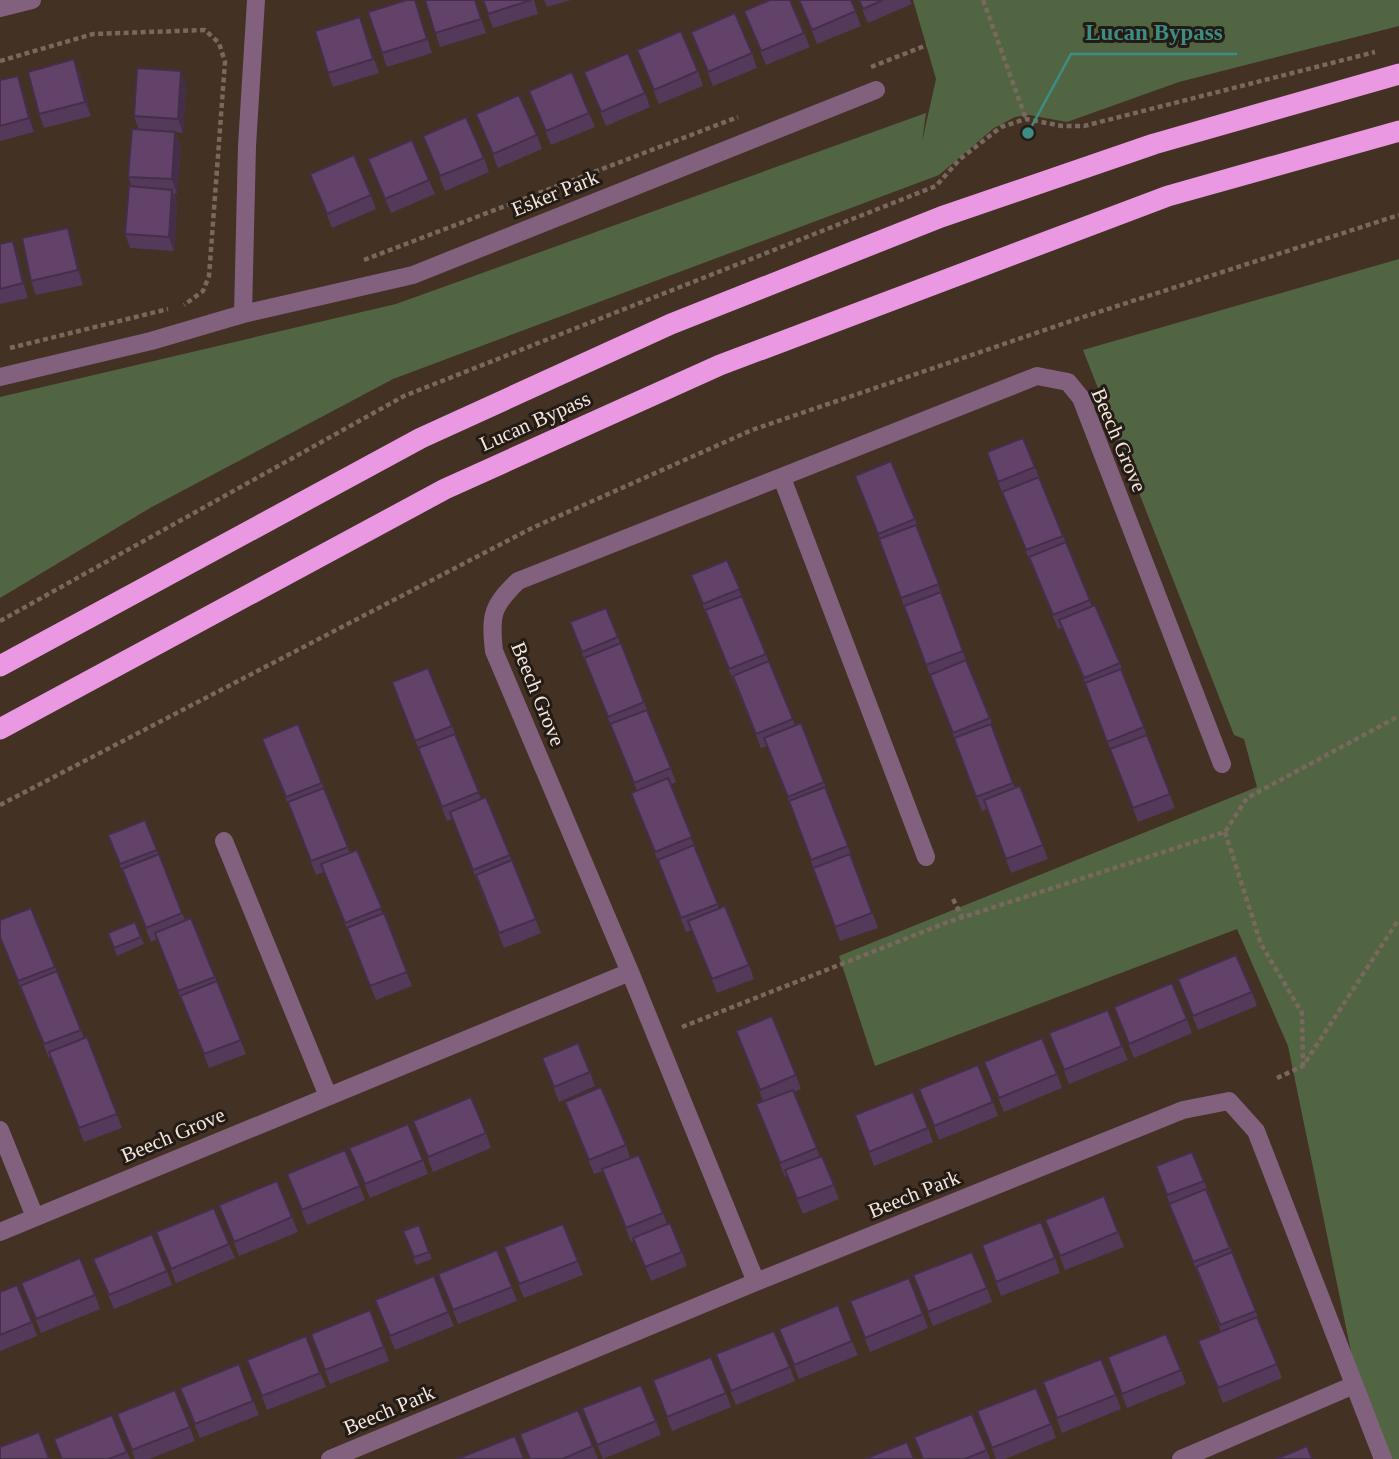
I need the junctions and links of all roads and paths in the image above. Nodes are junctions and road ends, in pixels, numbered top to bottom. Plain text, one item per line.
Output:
1 (32, 0) edge
2 (256, 0) edge
3 (983, 0) edge
4 (0, 8) edge
5 (926, 45) dead end
6 (0, 61) edge
7 (862, 70) dead end
8 (1399, 75) edge
9 (876, 90) dead end
10 (747, 114) dead end
11 (1026, 119) dead end
12 (1399, 131) edge
13 (1399, 215) edge
14 (363, 261) dead end
15 (243, 314) junction
16 (0, 351) edge
17 (0, 377) edge
18 (782, 478) junction
19 (0, 666) edge
20 (1399, 716) edge
21 (0, 729) edge
22 (1222, 764) dead end
23 (0, 805) edge
24 (1225, 832) junction
25 (224, 841) dead end
26 (926, 857) dead end
27 (953, 899) dead end
28 (962, 917) junction
29 (1399, 919) edge
30 (630, 972) junction
31 (681, 1027) dead end
32 (1303, 1066) junction
33 (1277, 1078) dead end
34 (328, 1096) junction
35 (0, 1130) edge
36 (35, 1217) junction
37 (0, 1232) edge
38 (755, 1282) junction
39 (1353, 1385) junction
40 (330, 1459) edge
41 (1181, 1459) edge
42 (1383, 1459) edge

1 - 4 street
2 - 15 street
3 - 11 path
5 - 7 path
6 - 16 path
8 - 19 highway, Lucan Bypass
9 - 15 street, Esker Park
10 - 14 path
12 - 21 highway, Lucan Bypass
13 - 23 path
15 - 17 street, Esker Park
18 - 22 street, Beech Grove
18 - 26 street
18 - 30 street, Beech Grove
20 - 24 path
24 - 28 path
24 - 32 path
25 - 34 street
27 - 28 path
28 - 31 path
29 - 32 path
30 - 34 street, Beech Grove
30 - 38 street, Beech Grove
32 - 33 path
34 - 36 street, Beech Grove
35 - 36 street
36 - 37 street, Beech Grove
38 - 39 street, Beech Park
38 - 40 street, Beech Park
39 - 41 street
39 - 42 street, Beech Park

